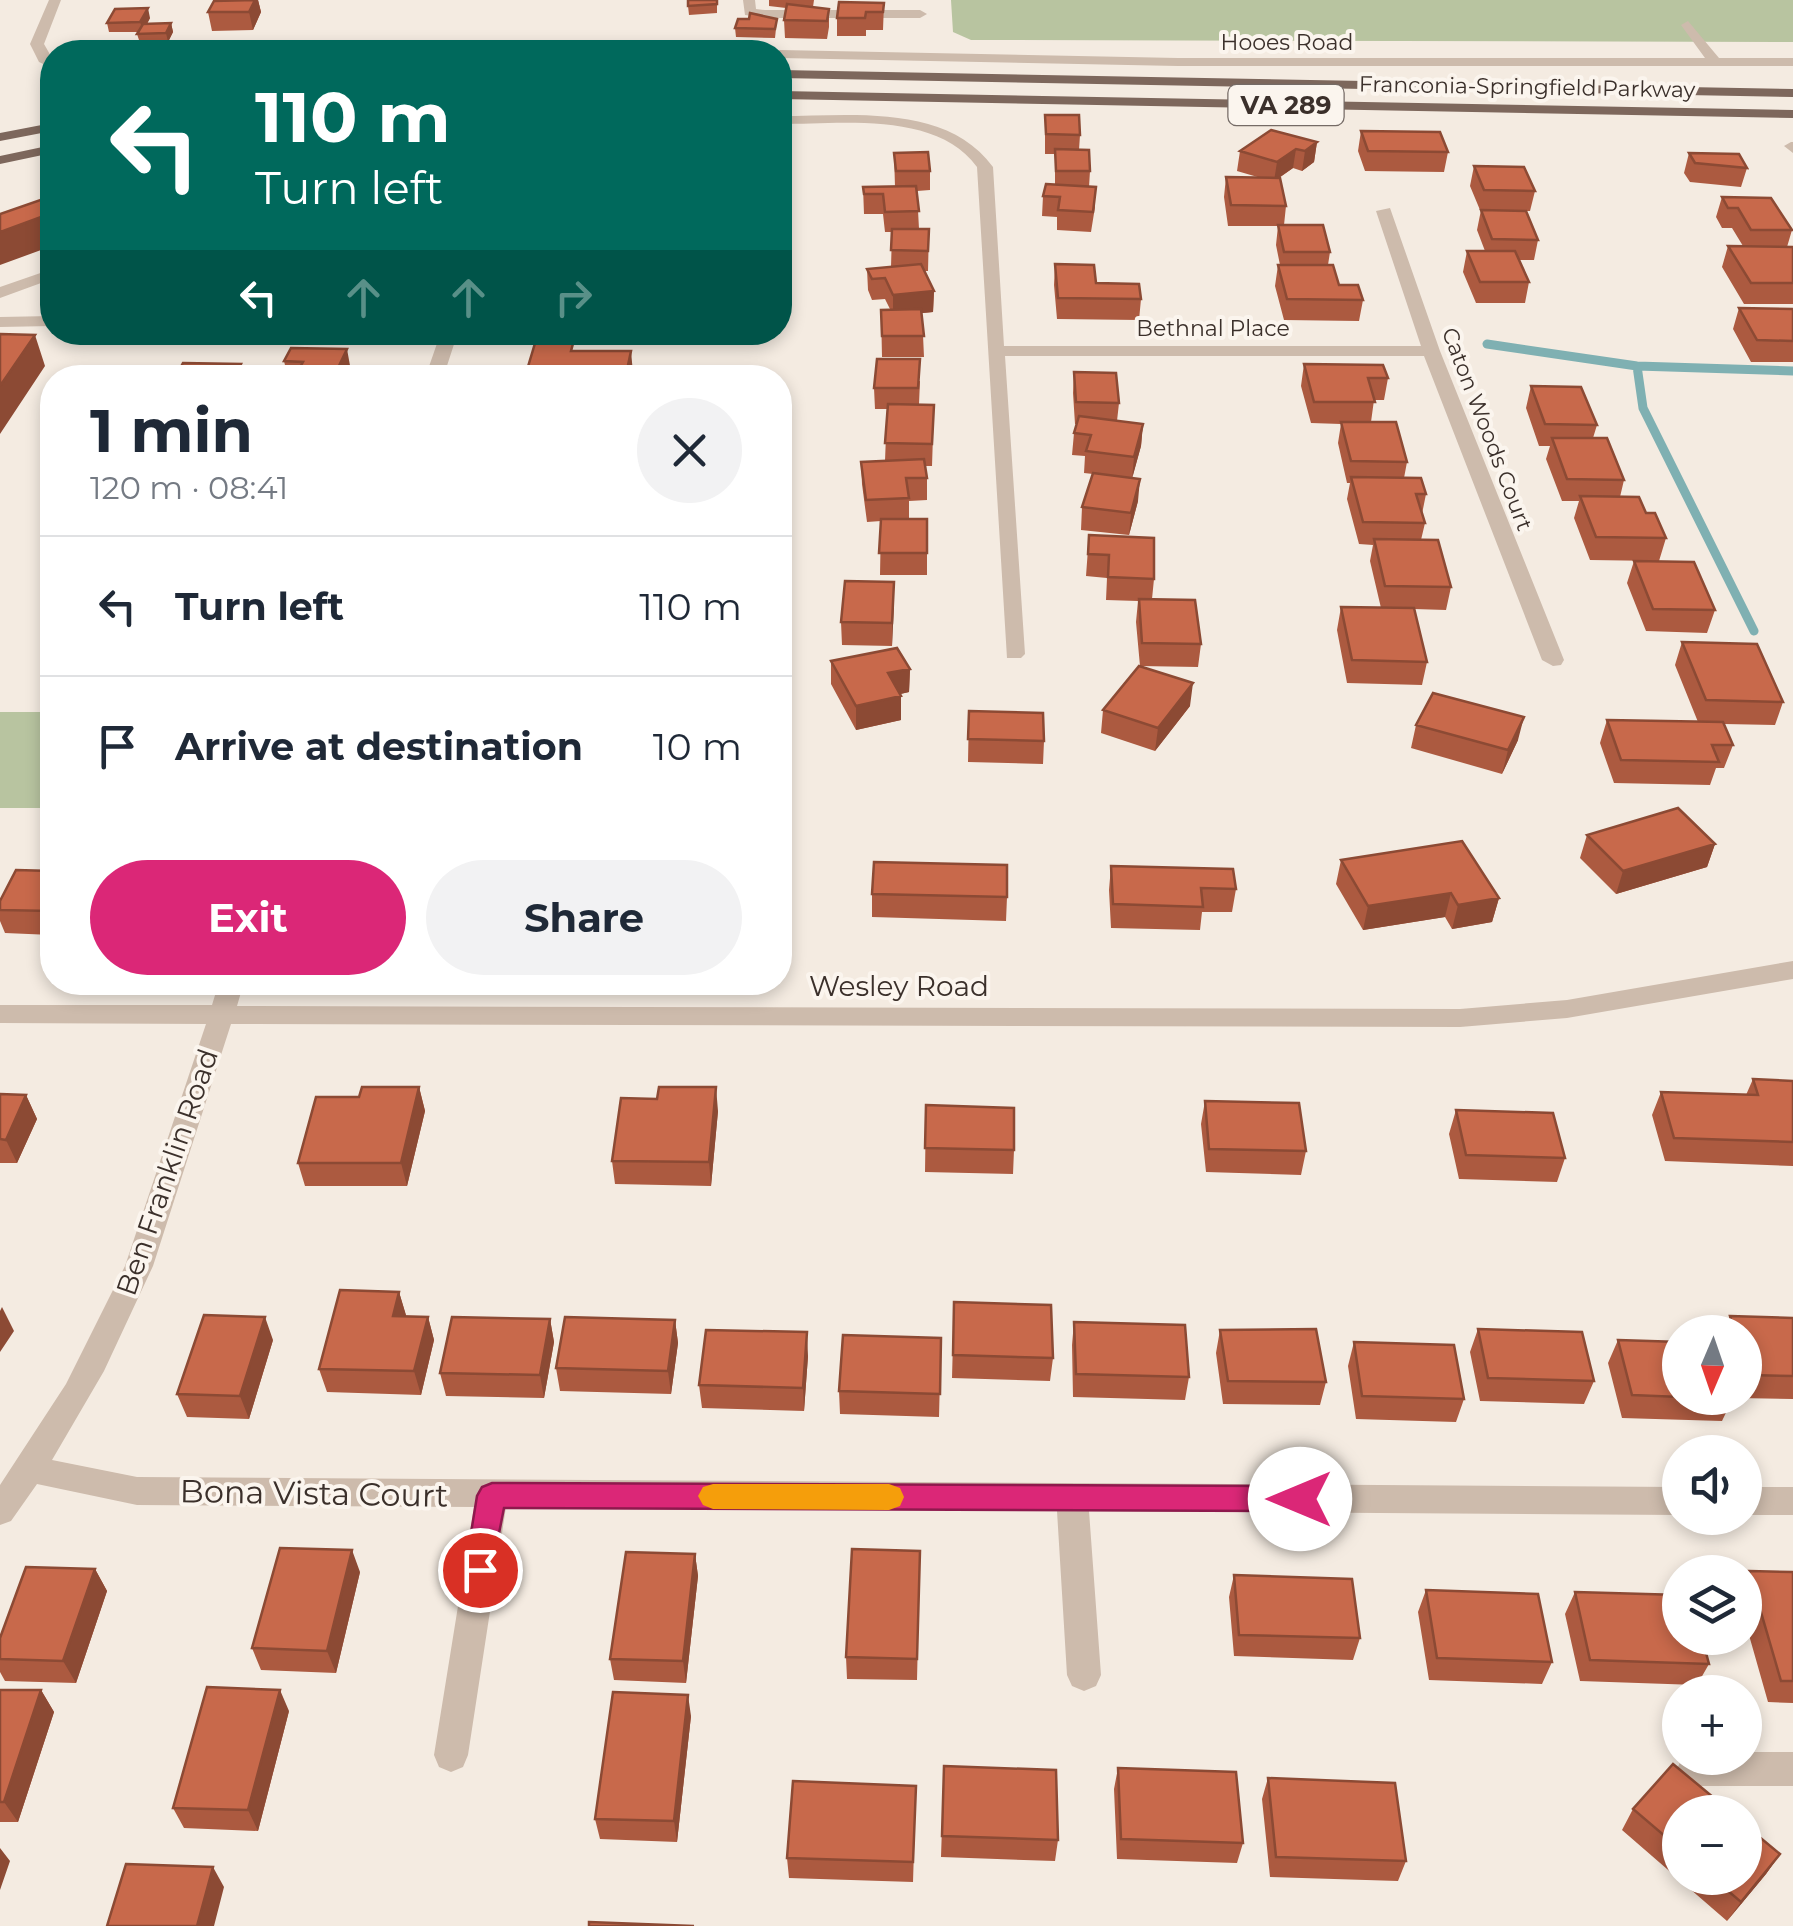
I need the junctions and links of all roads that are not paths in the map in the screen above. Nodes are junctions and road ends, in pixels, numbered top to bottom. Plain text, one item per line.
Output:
1 (55, 0) edge
2 (749, 0) edge
3 (920, 7) edge
4 (1688, 25) dead end
5 (920, 31) dead end
6 (40, 50) edge
7 (792, 54) edge
8 (1715, 62) junction
9 (1793, 62) edge
10 (792, 74) edge
11 (1793, 94) edge
12 (792, 95) edge
13 (1793, 114) edge
14 (792, 120) edge
15 (40, 129) edge
16 (0, 137) edge
17 (40, 152) edge
18 (0, 160) edge
19 (1384, 211) dead end
20 (40, 278) edge
21 (0, 293) edge
22 (40, 321) edge
23 (0, 322) edge
24 (994, 351) junction
25 (1432, 351) junction
26 (1014, 654) dead end
27 (1554, 660) dead end
28 (1793, 970) edge
29 (228, 995) edge
30 (0, 1014) edge
31 (221, 1014) junction
32 (31, 1468) junction
33 (492, 1496) junction
34 (1072, 1498) junction
35 (1662, 1501) edge
36 (1762, 1501) edge
37 (1793, 1501) edge
38 (0, 1512) edge
39 (1084, 1675) dead end
40 (451, 1755) dead end
41 (1762, 1768) edge
42 (1793, 1768) edge

1 - 6 street
2 - 3 street
3 - 5 street
4 - 8 street
7 - 8 street, Hooes Road
8 - 9 street, Hooes Road
10 - 11 main road, Franconia-Springfield Parkway / VA 289
12 - 13 main road, Franconia-Springfield Parkway / VA 289
14 - 24 street
15 - 16 main road
17 - 18 main road
19 - 25 street, Caton Woods Court
20 - 21 street
22 - 23 street
24 - 25 street, Bethnal Place
24 - 26 street
25 - 27 street, Caton Woods Court
28 - 31 street, Wesley Road
29 - 31 street, Ben Franklin Road
30 - 31 street, Wesley Road
31 - 32 street, Ben Franklin Road
32 - 33 street, Bona Vista Court
32 - 38 street, Ben Franklin Road
33 - 34 street, Bona Vista Court
33 - 40 street
34 - 35 street, Bona Vista Court
34 - 39 street
36 - 37 street
41 - 42 street

